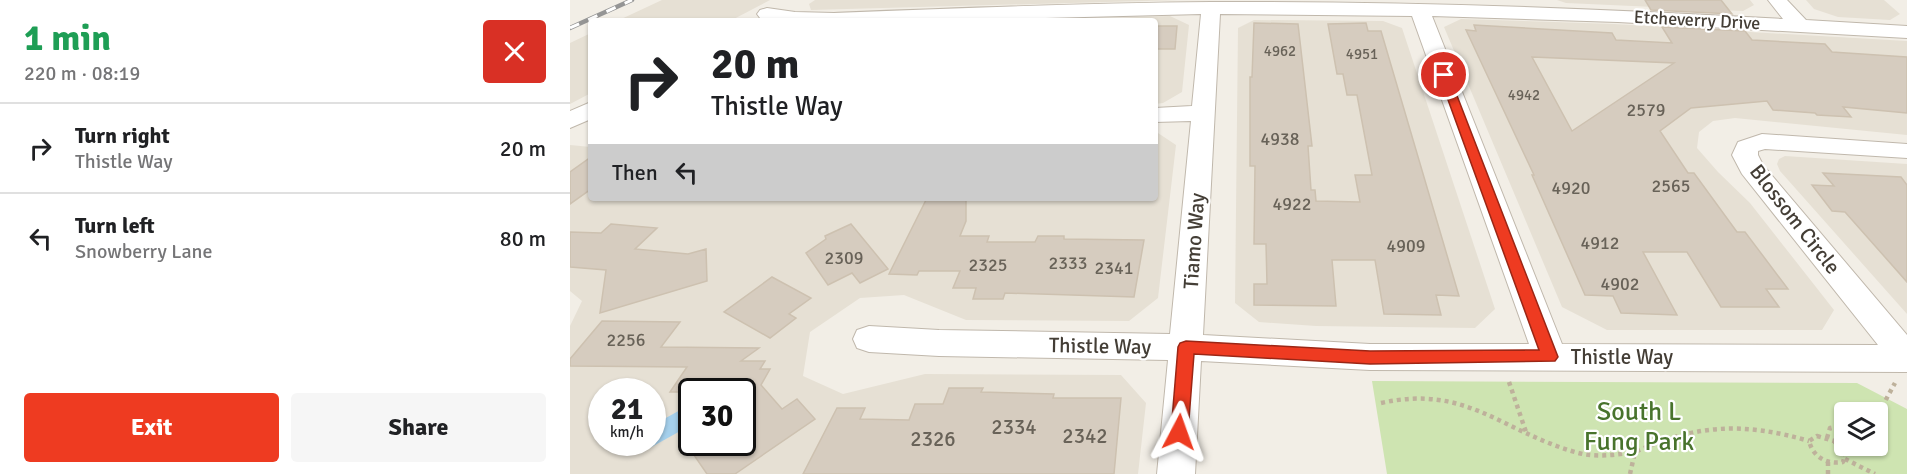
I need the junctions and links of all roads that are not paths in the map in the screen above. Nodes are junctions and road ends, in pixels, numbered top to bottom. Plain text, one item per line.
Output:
1 (794, 0) edge
2 (1777, 0) edge
3 (1532, 6) edge
4 (1211, 8) junction
5 (1419, 10) junction
6 (761, 18) edge
7 (795, 18) edge
8 (868, 18) edge
9 (1800, 25) junction
10 (1907, 32) edge
11 (588, 111) edge
12 (1204, 113) junction
13 (1158, 115) edge
14 (570, 121) edge
15 (570, 126) edge
16 (588, 129) edge
17 (1907, 151) edge
18 (869, 339) dead end
19 (1186, 347) junction
20 (1550, 357) junction
21 (1904, 366) edge
22 (1176, 474) edge

1 - 6 street
2 - 9 street
3 - 5 street, Etcheverry Drive
3 - 9 street, Etcheverry Drive
4 - 5 street, Etcheverry Drive
4 - 8 street, Etcheverry Drive
4 - 12 street, Tiamo Way
5 - 20 street
6 - 7 street, Etcheverry Drive
9 - 10 street, Etcheverry Drive
11 - 14 street
12 - 13 street
12 - 19 street, Tiamo Way
15 - 16 street
17 - 21 street, Blossom Circle
18 - 19 street, Thistle Way
19 - 20 street, Thistle Way
19 - 22 street, Tiamo Way
20 - 21 street, Thistle Way

